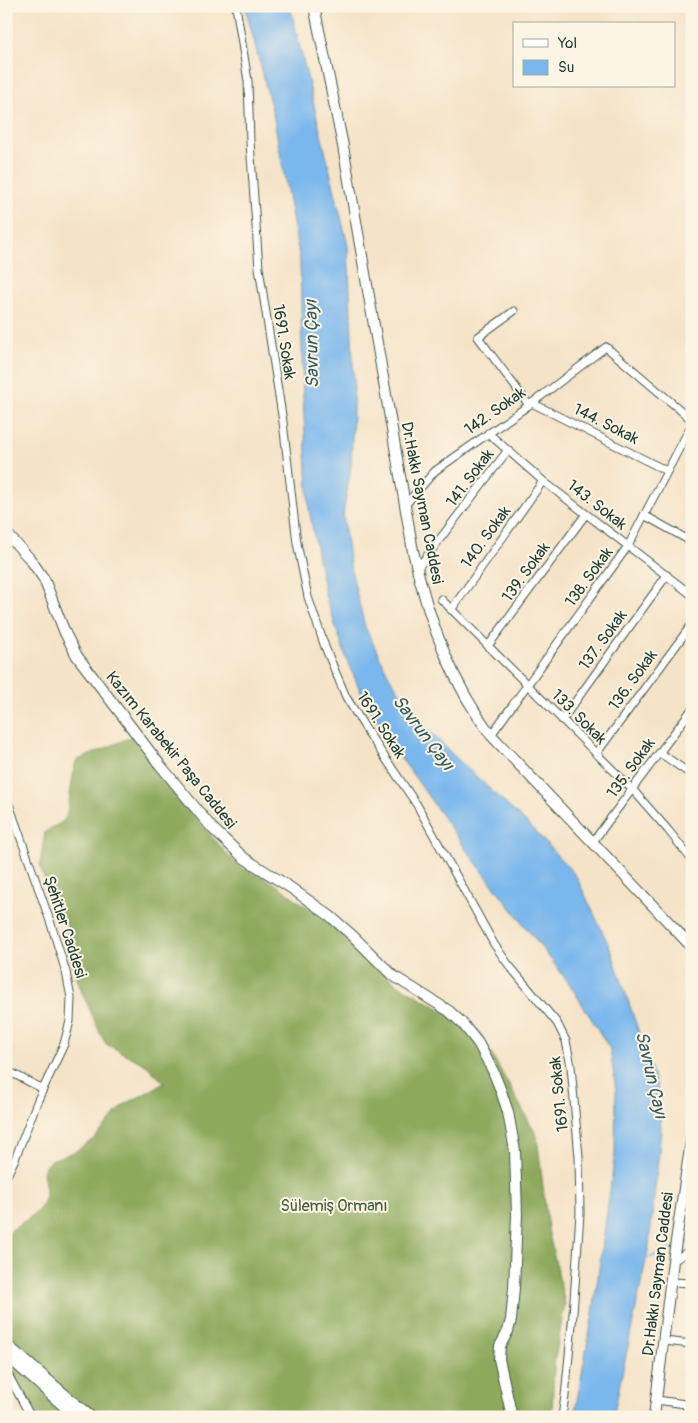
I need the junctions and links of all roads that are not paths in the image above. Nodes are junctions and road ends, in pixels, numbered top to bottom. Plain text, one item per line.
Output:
1 (236, 6) edge
2 (314, 6) edge
3 (514, 311) dead end
4 (530, 404) junction
5 (692, 420) edge
6 (692, 424) edge
7 (488, 434) junction
8 (508, 450) junction
9 (667, 471) junction
10 (544, 481) junction
11 (406, 504) junction
12 (586, 514) junction
13 (644, 515) junction
14 (6, 533) edge
15 (692, 542) edge
16 (628, 546) junction
17 (417, 569) junction
18 (667, 575) junction
19 (692, 595) edge
20 (441, 599) dead end
21 (451, 610) junction
22 (692, 624) edge
23 (488, 646) junction
24 (527, 685) junction
25 (692, 709) edge
26 (562, 720) junction
27 (491, 735) junction
28 (660, 752) junction
29 (596, 754) junction
30 (692, 775) edge
31 (633, 790) junction
32 (6, 796) edge
33 (592, 843) junction
34 (692, 860) edge
35 (692, 947) edge
36 (6, 1070) edge
37 (43, 1089) junction
38 (692, 1135) edge
39 (690, 1166) edge
40 (6, 1177) edge
41 (692, 1249) edge
42 (673, 1261) junction
43 (671, 1282) junction
44 (692, 1284) edge
45 (664, 1341) junction
46 (6, 1344) edge
47 (692, 1344) edge
48 (6, 1355) edge
49 (6, 1372) edge
50 (657, 1400) junction
51 (689, 1405) edge
52 (31, 1417) edge
53 (76, 1417) edge
54 (91, 1417) edge
55 (512, 1417) edge
56 (562, 1417) edge
57 (654, 1417) edge
58 (688, 1417) edge

1 - 56 street, 1691. Sokak
2 - 11 street, Dr.Hakkı Sayman Caddesi
3 - 4 street, 144. Sokak
4 - 5 street, 142. Sokak
4 - 7 street, 142. Sokak
4 - 9 street, 144. Sokak
6 - 9 street, 138. Sokak
7 - 8 street, 143. Sokak
7 - 11 street, 142. Sokak
8 - 10 street, 143. Sokak
8 - 17 street, 141. Sokak
9 - 13 street, 138. Sokak
10 - 12 street, 143. Sokak
10 - 21 street, 140. Sokak
11 - 17 street, Dr.Hakkı Sayman Caddesi
12 - 16 street, 143. Sokak
12 - 23 street, 139. Sokak
13 - 15 street
13 - 16 street, 138. Sokak
14 - 55 street, Kazım Karabekir Paşa Caddesi
16 - 18 street, 143. Sokak
16 - 24 street, 138. Sokak
17 - 27 street, Dr.Hakkı Sayman Caddesi
18 - 19 street, 143. Sokak
18 - 26 street, 137. Sokak
20 - 21 street, 133. Sokak
21 - 23 street, 133. Sokak
22 - 29 street, 136. Sokak
23 - 24 street, 133. Sokak
24 - 26 street, 133. Sokak
24 - 27 street, 138. Sokak
25 - 28 street, 135. Sokak
26 - 29 street, 133. Sokak
27 - 33 street, Dr.Hakkı Sayman Caddesi
28 - 30 street
28 - 31 street, 135. Sokak
29 - 31 street, 133. Sokak
31 - 33 street, 135. Sokak
31 - 34 street, 133. Sokak
32 - 37 street, Şehitler Caddesi
33 - 35 street, Dr.Hakkı Sayman Caddesi
36 - 37 street
37 - 40 street, Şehitler Caddesi
38 - 39 street, Dr.Hakkı Sayman Caddesi
39 - 42 street, Dr.Hakkı Sayman Caddesi
41 - 42 street
42 - 43 street, Dr.Hakkı Sayman Caddesi
43 - 44 street
43 - 45 street, Dr.Hakkı Sayman Caddesi
45 - 47 street
45 - 50 street, Dr.Hakkı Sayman Caddesi
46 - 54 street
48 - 53 street
49 - 52 street
50 - 51 street
50 - 57 street, Dr.Hakkı Sayman Caddesi
51 - 58 street

